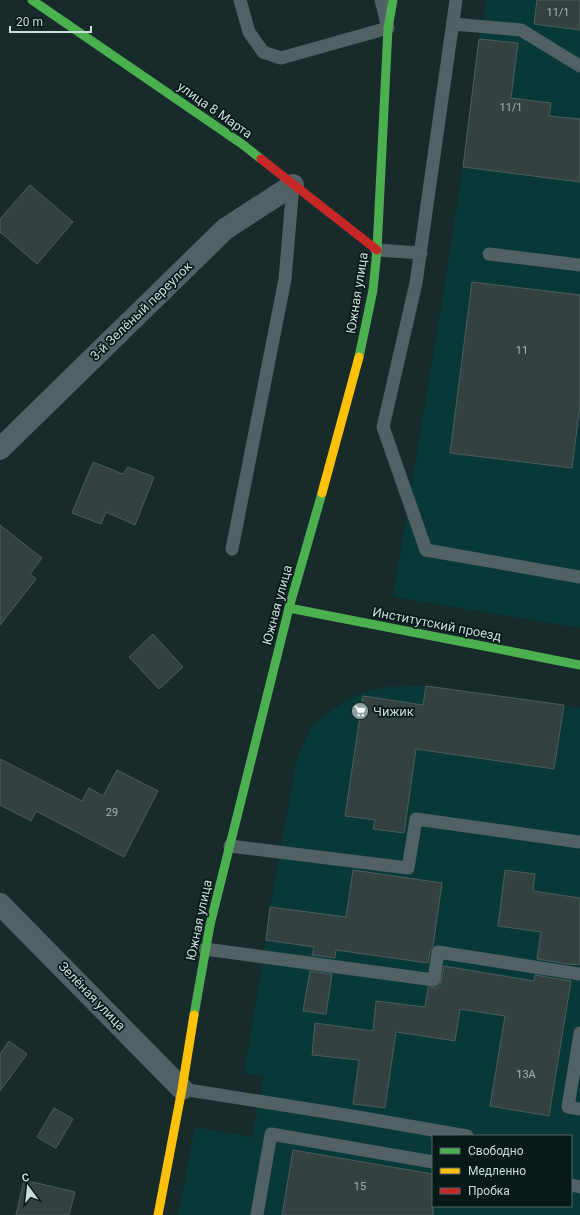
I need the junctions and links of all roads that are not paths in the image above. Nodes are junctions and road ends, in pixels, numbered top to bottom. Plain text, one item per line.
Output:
1 (32, 0) edge
2 (240, 0) edge
3 (381, 0) edge
4 (393, 0) edge
5 (456, 0) edge
6 (453, 24) junction
7 (388, 28) junction
8 (580, 66) edge
9 (293, 185) junction
10 (377, 250) junction
11 (421, 253) junction
12 (489, 254) dead end
13 (580, 265) edge
14 (0, 449) edge
15 (232, 549) dead end
16 (580, 577) edge
17 (289, 608) junction
18 (580, 665) edge
19 (580, 842) edge
20 (230, 846) junction
21 (0, 904) edge
22 (205, 949) junction
23 (580, 974) edge
24 (580, 1032) edge
25 (182, 1089) junction
26 (580, 1109) edge
27 (461, 1135) edge
28 (432, 1162) edge
29 (158, 1215) edge
30 (257, 1215) edge

1 - 9 street, улица 8 Марта
2 - 7 lane
3 - 7 lane
4 - 7 street, Южная улица
5 - 6 lane
6 - 8 lane
6 - 11 lane
7 - 10 street, Южная улица
9 - 10 street, улица 8 Марта
9 - 14 street, 3-й Зелёный переулок
9 - 15 lane
10 - 11 lane
10 - 17 street, Южная улица
11 - 16 lane
12 - 13 lane
17 - 18 street, Институтский проезд
17 - 20 street, Южная улица
19 - 20 lane
20 - 22 street, Южная улица
21 - 25 street, Зелёная улица
22 - 23 lane
22 - 25 street, Южная улица
24 - 26 lane
25 - 27 lane
25 - 29 street, Южная улица
28 - 30 lane

